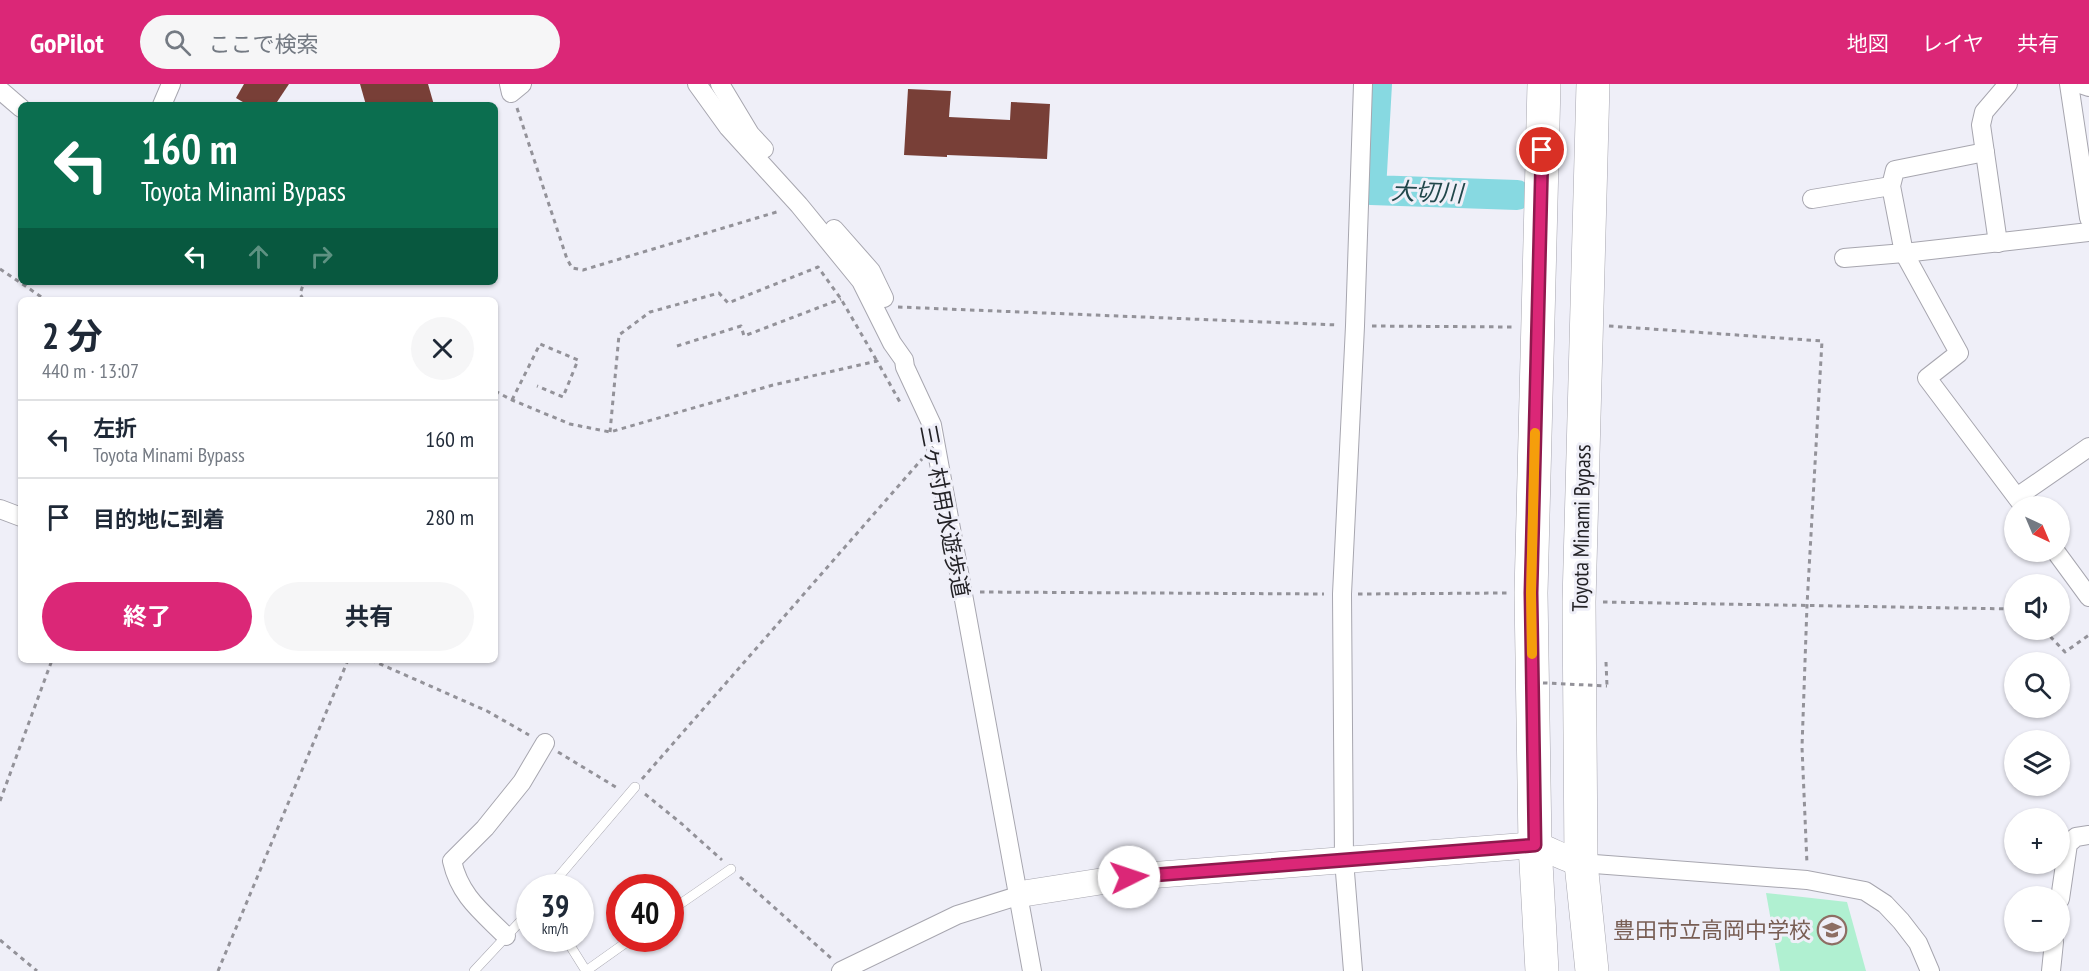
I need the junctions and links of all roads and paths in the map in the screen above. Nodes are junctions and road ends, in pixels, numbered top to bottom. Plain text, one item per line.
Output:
1 (171, 84) edge
2 (697, 84) edge
3 (1363, 84) edge
4 (1544, 84) edge
5 (1593, 84) edge
6 (2008, 84) edge
7 (2069, 84) edge
8 (2080, 84) edge
9 (724, 86) edge
10 (514, 87) edge
11 (2089, 87) edge
12 (0, 90) edge
13 (163, 102) edge
14 (18, 105) edge
15 (1985, 152) junction
16 (1891, 186) junction
17 (1812, 199) dead end
18 (799, 205) junction
19 (2089, 218) edge
20 (2089, 232) edge
21 (1998, 243) junction
22 (1904, 253) junction
23 (1844, 258) dead end
24 (0, 268) edge
25 (18, 281) edge
26 (24, 285) edge
27 (42, 297) edge
28 (841, 299) junction
29 (888, 307) junction
30 (1586, 325) junction
31 (1355, 326) junction
32 (1538, 327) junction
33 (677, 346) dead end
34 (877, 361) junction
35 (537, 386) dead end
36 (498, 393) edge
37 (512, 400) junction
38 (906, 411) dead end
39 (610, 432) junction
40 (941, 439) dead end
41 (2089, 447) edge
42 (2016, 496) edge
43 (2028, 496) edge
44 (0, 509) edge
45 (18, 516) edge
46 (2063, 562) edge
47 (972, 592) junction
48 (1531, 593) junction
49 (1342, 594) junction
50 (2089, 597) edge
51 (1579, 602) junction
52 (1807, 605) junction
53 (2004, 609) edge
54 (2089, 635) edge
55 (2054, 640) edge
56 (51, 663) edge
57 (347, 663) edge
58 (378, 663) edge
59 (1525, 682) dead end
60 (1607, 686) dead end
61 (544, 743) junction
62 (635, 787) joint
63 (628, 795) junction
64 (0, 801) edge
65 (2089, 834) edge
66 (1558, 854) junction
67 (1344, 860) junction
68 (731, 869) dead end
69 (561, 874) edge
70 (1807, 880) junction
71 (2062, 886) edge
72 (1022, 894) junction
73 (684, 901) edge
74 (516, 926) edge
75 (506, 936) junction
76 (0, 940) edge
77 (574, 952) edge
78 (613, 952) edge
79 (2054, 952) edge
80 (37, 971) edge
81 (218, 971) edge
82 (474, 971) edge
83 (841, 971) edge
84 (1032, 971) edge
85 (1042, 971) edge
86 (1353, 971) edge
87 (1542, 971) edge
88 (1559, 971) edge
89 (1592, 971) edge
90 (1930, 971) edge
91 (2051, 971) edge

1 - 13 street
2 - 18 street, 三ヶ村用水遊歩道
3 - 31 street
4 - 32 highway
5 - 30 highway, Toyota Minami Bypass
6 - 15 street
7 - 19 street
8 - 11 street
9 - 29 street
10 - 18 path
12 - 14 street
15 - 16 street
15 - 21 street
16 - 17 street
16 - 22 street
18 - 72 street, 三ヶ村用水遊歩道
20 - 21 street
21 - 22 street
22 - 23 street
22 - 42 street
24 - 25 path
26 - 27 path
28 - 33 path
28 - 34 path
28 - 39 path
29 - 31 path
29 - 47 street
30 - 51 highway, Toyota Minami Bypass
30 - 52 path
31 - 32 path
31 - 49 street
32 - 48 highway
34 - 38 path
34 - 39 path
35 - 37 path
36 - 37 path
37 - 39 path
40 - 62 path, bridge
41 - 43 street
44 - 45 street
46 - 50 street
47 - 49 path
47 - 72 street
48 - 49 path
48 - 66 highway
49 - 67 street
51 - 52 path
51 - 66 highway, Toyota Minami Bypass
52 - 53 path
52 - 70 path
54 - 55 path
56 - 64 path
57 - 81 path
58 - 61 path
59 - 60 path, bridge
61 - 63 path
61 - 75 street
62 - 63 lane
63 - 69 lane
65 - 71 street
66 - 67 street
66 - 70 street
66 - 87 highway
66 - 88 highway
66 - 89 highway
67 - 72 street
67 - 86 street
68 - 73 lane
70 - 90 street
72 - 83 street
72 - 84 street, 三ヶ村用水遊歩道
72 - 85 street
74 - 75 lane
75 - 82 lane
76 - 80 path
77 - 78 lane
79 - 91 street

